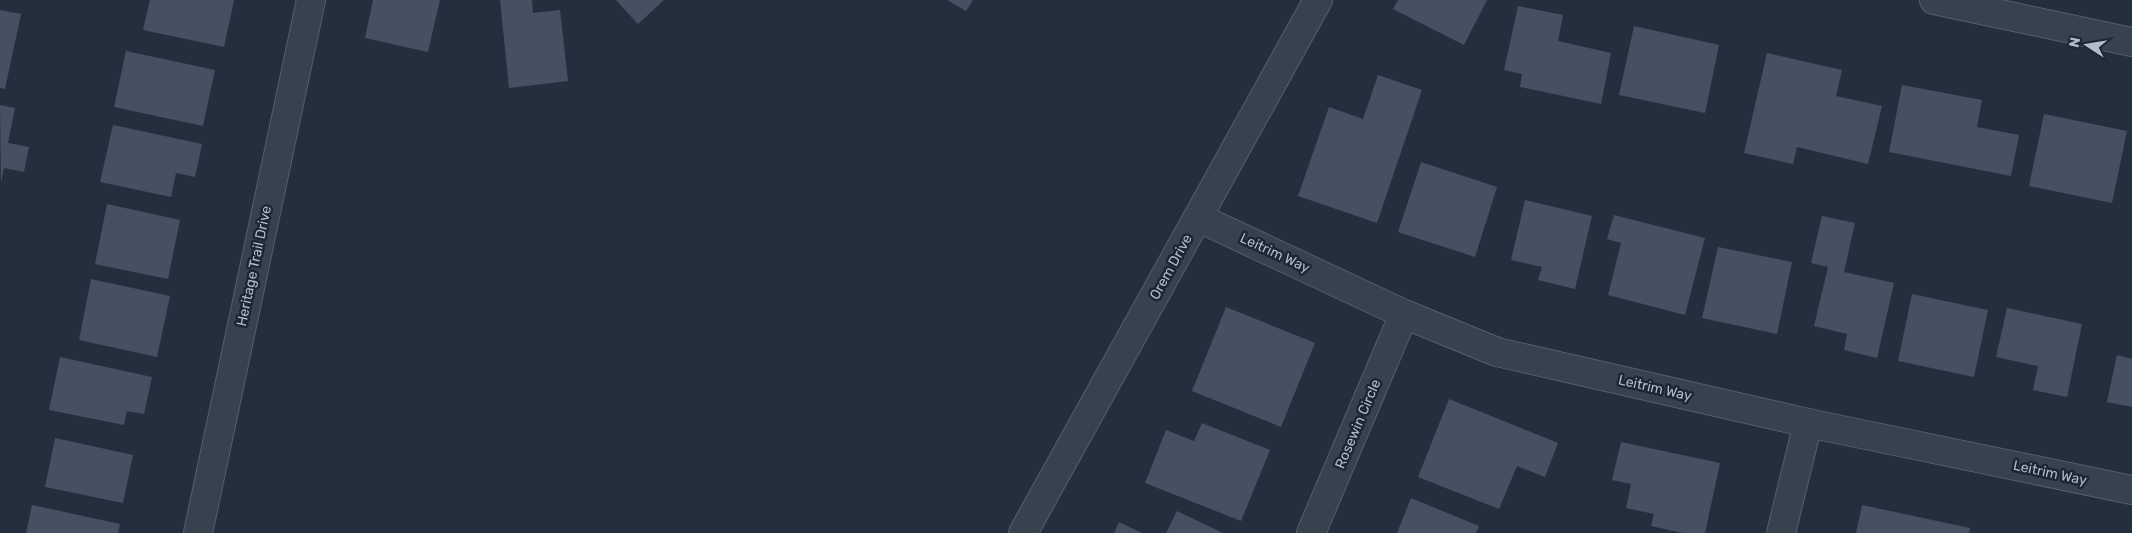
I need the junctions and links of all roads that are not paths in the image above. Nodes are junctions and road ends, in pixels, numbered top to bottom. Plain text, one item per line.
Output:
1 (311, 0) edge
2 (1318, 0) edge
3 (1934, 0) edge
4 (2132, 42) edge
5 (1199, 218) junction
6 (1404, 314) junction
7 (1808, 423) junction
8 (2132, 490) edge
9 (198, 533) edge
10 (1023, 533) edge
11 (1311, 533) edge
12 (1781, 533) edge

1 - 9 street, Heritage Trail Drive
2 - 5 street, Orem Drive
3 - 4 street
5 - 6 street, Leitrim Way
5 - 10 street, Orem Drive
6 - 7 street, Leitrim Way
6 - 11 street, Rosewin Circle
7 - 8 street, Leitrim Way
7 - 12 street

